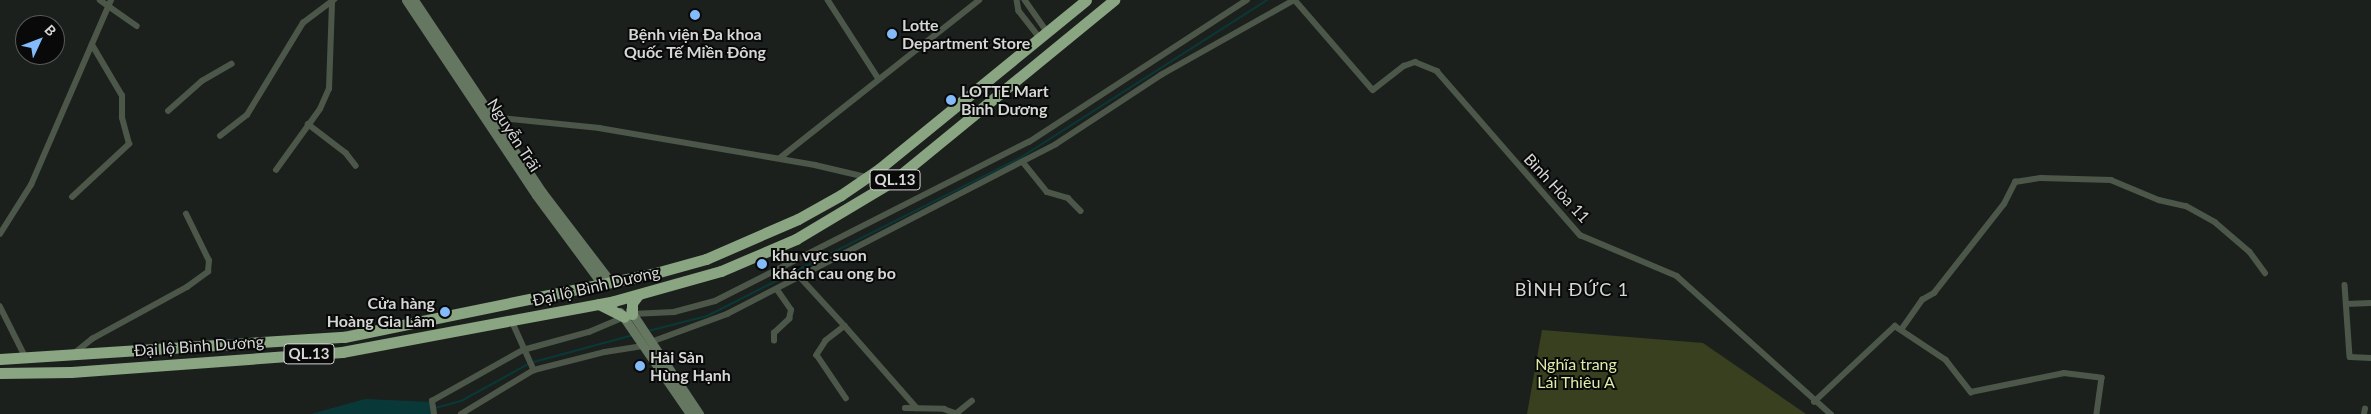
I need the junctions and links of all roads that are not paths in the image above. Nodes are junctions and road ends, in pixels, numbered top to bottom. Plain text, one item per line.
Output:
1 (100, 0) edge
2 (406, 0) edge
3 (414, 0) edge
4 (828, 0) edge
5 (979, 0) edge
6 (1017, 0) edge
7 (1025, 0) edge
8 (1086, 0) edge
9 (1114, 0) edge
10 (1247, 0) edge
11 (1295, 0) edge
12 (333, 1) edge
13 (110, 2) edge
14 (322, 2) edge
15 (420, 14) junction
16 (137, 26) dead end
17 (1044, 35) junction
18 (92, 46) junction
19 (231, 64) dead end
20 (880, 80) junction
21 (168, 111) dead end
22 (488, 116) junction
23 (308, 124) junction
24 (220, 136) dead end
25 (780, 158) junction
26 (1023, 162) junction
27 (356, 166) dead end
28 (276, 170) dead end
29 (866, 178) junction
30 (72, 197) dead end
31 (1081, 211) dead end
32 (186, 214) dead end
33 (0, 234) edge
34 (2265, 273) dead end
35 (801, 278) junction
36 (606, 282) junction
37 (2345, 285) dead end
38 (776, 290) junction
39 (638, 295) junction
40 (618, 300) junction
41 (598, 304) junction
42 (2346, 304) junction
43 (2371, 304) edge
44 (0, 306) edge
45 (628, 316) junction
46 (512, 321) junction
47 (845, 326) junction
48 (1901, 330) junction
49 (774, 341) dead end
50 (647, 344) junction
51 (523, 350) junction
52 (71, 357) junction
53 (26, 358) junction
54 (2371, 358) edge
55 (0, 359) edge
56 (534, 370) junction
57 (71, 372) junction
58 (0, 373) edge
59 (846, 398) dead end
60 (972, 401) dead end
61 (1814, 402) junction
62 (905, 408) dead end
63 (917, 408) junction
64 (958, 413) edge
65 (434, 414) edge
66 (461, 414) edge
67 (690, 414) edge
68 (699, 414) edge
69 (1831, 414) edge
70 (2096, 414) edge

1 - 13 street
2 - 15 main road, Nguyễn Trãi
3 - 15 main road, Nguyễn Trãi
4 - 20 street
5 - 20 street
6 - 17 street
7 - 17 street
8 - 17 highway, Đại lộ Bình Dương / QL.13
9 - 39 highway, Đại lộ Bình Dương / QL.13
10 - 45 street
11 - 26 street
11 - 61 street, Bình Hòa 11
12 - 14 street
12 - 23 street
13 - 16 street
13 - 18 street
14 - 24 street
15 - 22 main road, Nguyễn Trãi
17 - 29 highway, Đại lộ Bình Dương / QL.13
18 - 30 street
18 - 33 street
19 - 21 street
20 - 25 street
22 - 25 street
22 - 36 main road, Nguyễn Trãi
23 - 27 street
23 - 28 street
25 - 29 street
26 - 31 street
26 - 35 street
29 - 36 highway, Đại lộ Bình Dương / QL.13
32 - 52 street
34 - 48 street
35 - 38 street
35 - 47 street
36 - 40 highway
36 - 52 highway, Đại lộ Bình Dương / QL.13
37 - 42 street
38 - 49 street
38 - 50 street
39 - 40 highway, Đại lộ Bình Dương / QL.13
39 - 45 highway
40 - 41 highway, Đại lộ Bình Dương / QL.13
40 - 45 main road
41 - 45 highway
41 - 46 highway, Đại lộ Bình Dương / QL.13
42 - 43 street
42 - 54 street
44 - 53 street
45 - 50 main road
45 - 51 street
46 - 51 street
46 - 57 highway, Đại lộ Bình Dương / QL.13
47 - 59 street
47 - 63 street
48 - 61 street
48 - 70 street
50 - 56 street
50 - 67 main road
50 - 68 main road
51 - 56 street
51 - 65 street
52 - 53 highway, Đại lộ Bình Dương / QL.13
52 - 57 highway
53 - 55 highway, Đại lộ Bình Dương / QL.13
56 - 66 street
57 - 58 highway, Đại lộ Bình Dương / QL.13
60 - 64 street
61 - 69 street, Bình Hòa 11
62 - 63 street
63 - 64 street

